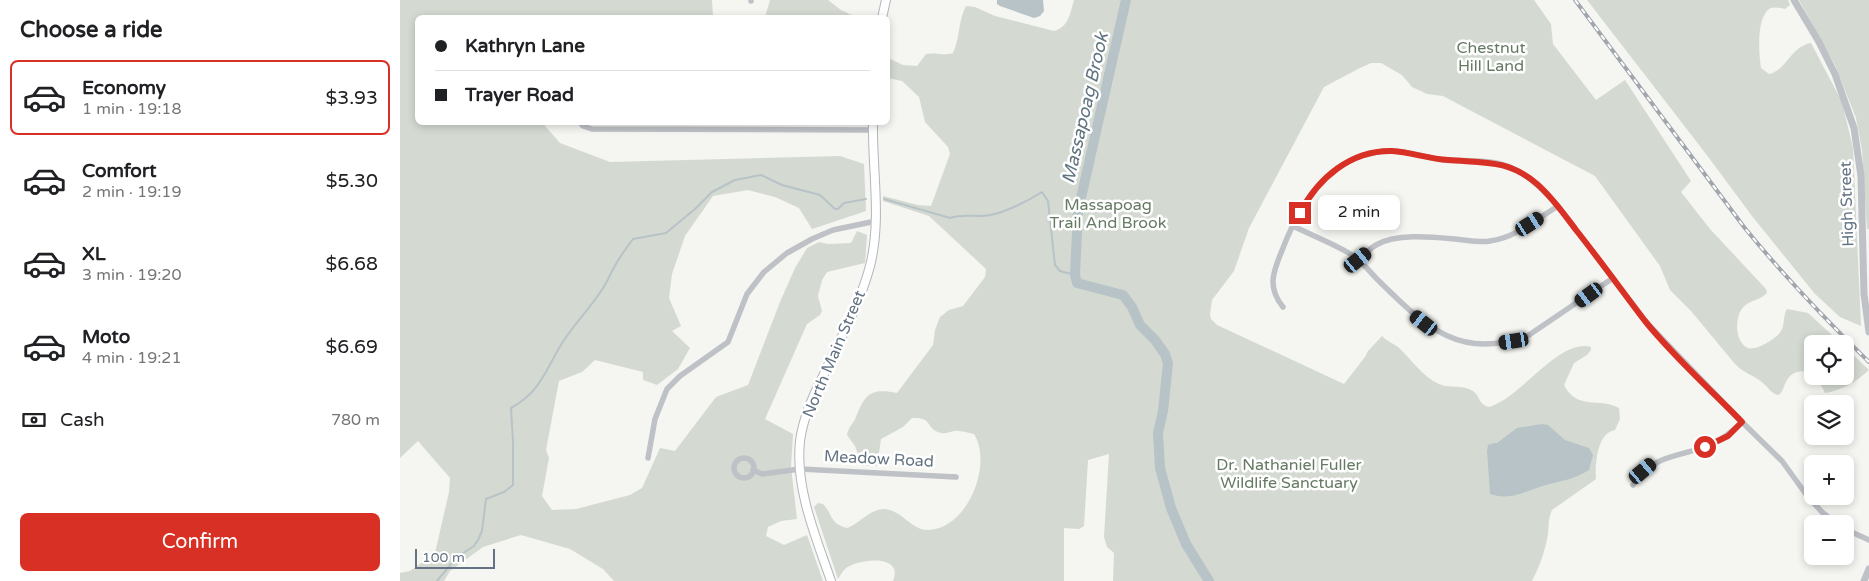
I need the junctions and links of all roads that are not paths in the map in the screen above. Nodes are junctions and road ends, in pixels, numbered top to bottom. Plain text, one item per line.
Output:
1 (886, 0) edge
2 (1794, 0) edge
3 (883, 15) edge
4 (582, 125) edge
5 (663, 126) edge
6 (873, 126) edge
7 (1558, 206) junction
8 (876, 221) junction
9 (1293, 226) junction
10 (1358, 260) junction
11 (1613, 278) junction
12 (1283, 307) dead end
13 (1869, 332) edge
14 (1742, 422) junction
15 (648, 458) dead end
16 (800, 469) junction
17 (753, 470) dead end
18 (956, 477) dead end
19 (1633, 485) dead end
20 (1824, 515) edge
21 (1854, 533) edge
22 (1869, 540) edge
23 (1869, 569) edge
24 (831, 581) edge
25 (1864, 581) edge

1 - 3 main road
2 - 13 street, High Street
4 - 5 street
5 - 6 street
6 - 8 main road, North Main Street
7 - 9 street
7 - 10 street
7 - 11 street
8 - 15 street
8 - 16 main road, North Main Street
9 - 10 street
9 - 12 street
10 - 11 street
11 - 14 street
14 - 19 street
14 - 20 street
16 - 17 street, Meadow Road
16 - 18 street, Meadow Road
16 - 24 main road, North Main Street
21 - 22 street
23 - 25 street

